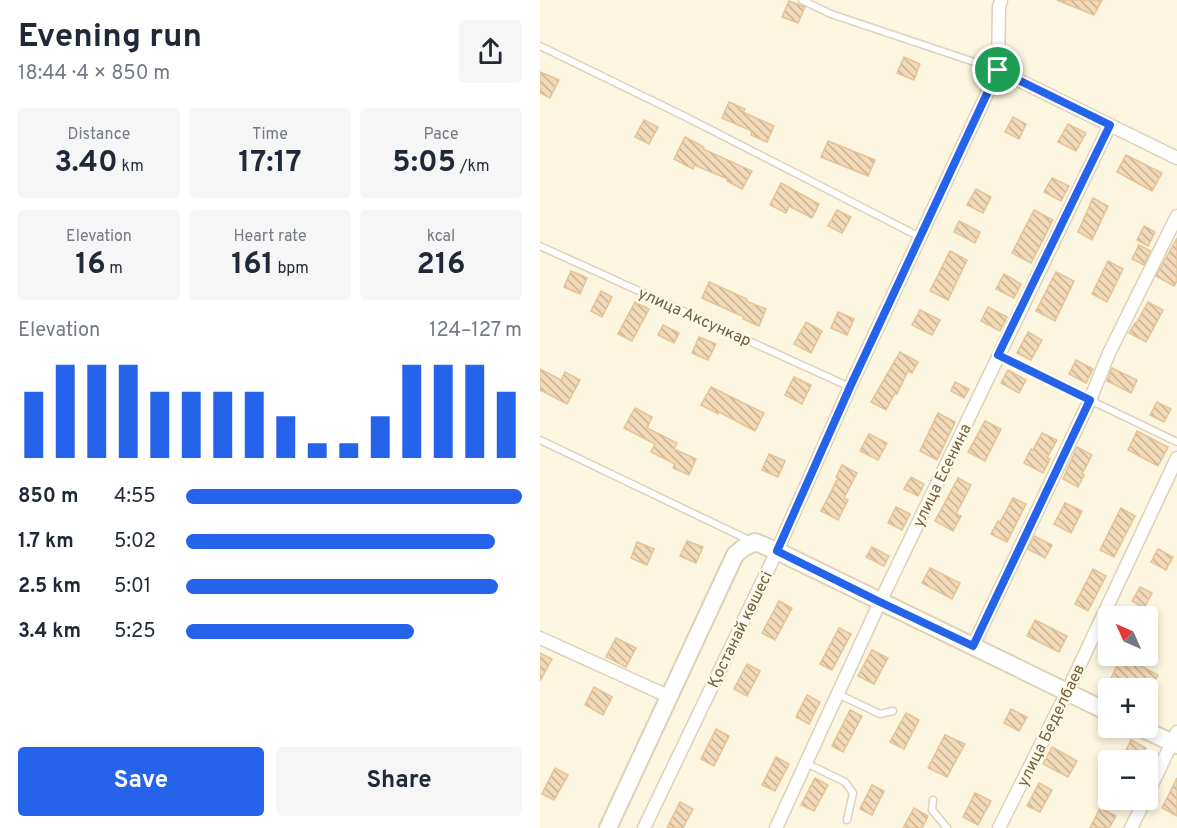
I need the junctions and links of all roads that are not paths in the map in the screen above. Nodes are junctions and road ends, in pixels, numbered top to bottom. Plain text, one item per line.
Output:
1 (802, 0) edge
2 (1001, 0) edge
3 (540, 46) edge
4 (998, 70) junction
5 (1110, 125) junction
6 (1177, 158) edge
7 (1177, 216) edge
8 (920, 237) junction
9 (540, 246) edge
10 (998, 355) junction
11 (850, 387) junction
12 (1090, 400) junction
13 (540, 440) edge
14 (1177, 442) edge
15 (1177, 458) edge
16 (754, 542) junction
17 (777, 551) junction
18 (880, 602) junction
19 (540, 638) edge
20 (973, 646) junction
21 (1067, 692) junction
22 (837, 694) junction
23 (670, 697) junction
24 (1098, 707) edge
25 (892, 711) dead end
26 (1158, 734) edge
27 (1175, 740) edge
28 (806, 763) junction
29 (1158, 773) edge
30 (933, 800) dead end
31 (1139, 810) edge
32 (847, 820) dead end
33 (608, 828) edge
34 (644, 828) edge
35 (776, 828) edge
36 (947, 828) edge
37 (999, 828) edge
38 (1131, 828) edge

1 - 4 lane
2 - 4 street
3 - 8 lane
4 - 5 street
4 - 8 street, Қостанай көшесі
5 - 6 street
5 - 10 street, улица Есенина
7 - 12 street
8 - 11 street, Қостанай көшесі
9 - 11 lane, улица Аксункар
10 - 12 lane
10 - 18 street, улица Есенина
11 - 17 street, Қостанай көшесі
12 - 14 lane
12 - 20 street
13 - 16 lane
15 - 21 street, улица Беделбаев
16 - 17 street
16 - 23 street
17 - 18 street
17 - 34 street, Қостанай көшесі
18 - 20 street
18 - 22 street, улица Есенина
19 - 23 street
20 - 21 street
21 - 24 street
21 - 37 street, улица Беделбаев
22 - 25 lane
22 - 28 street, улица Есенина
23 - 33 street
26 - 27 street
27 - 29 street
28 - 32 lane
28 - 35 street, улица Есенина
30 - 36 lane
31 - 38 street

